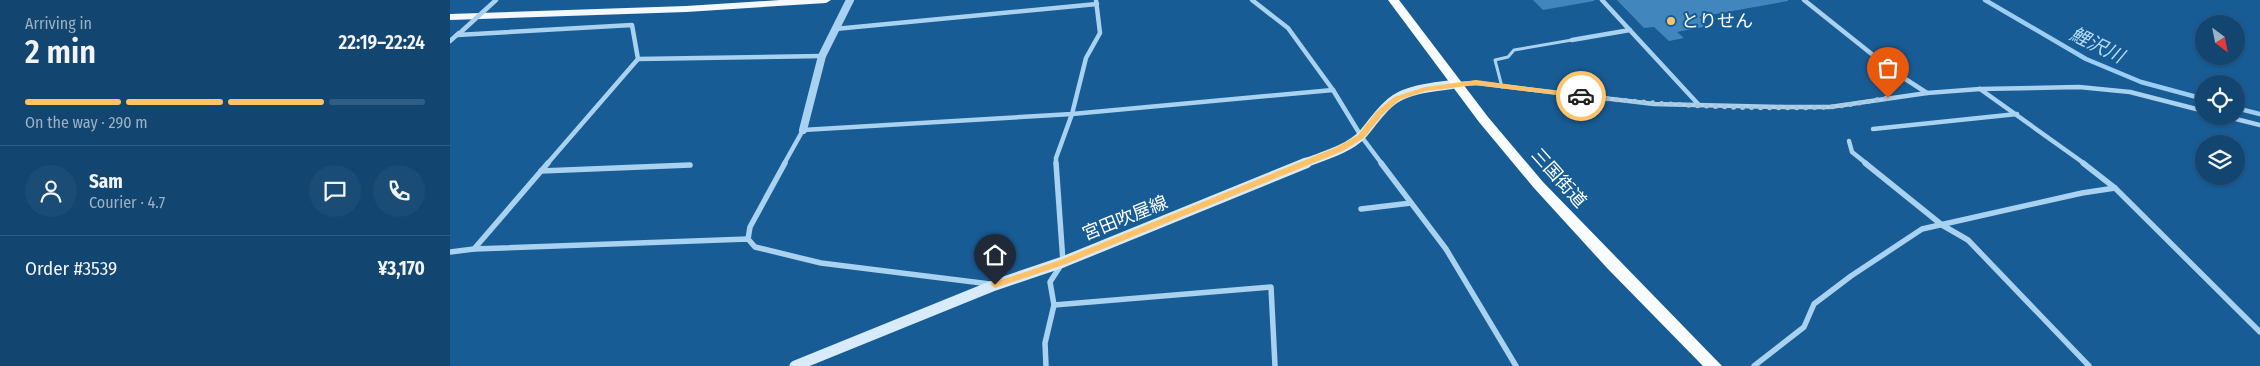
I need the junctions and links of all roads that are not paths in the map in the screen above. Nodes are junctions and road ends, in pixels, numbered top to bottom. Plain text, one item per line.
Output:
1 (496, 0) edge
2 (826, 0) edge
3 (850, 0) edge
4 (1252, 0) edge
5 (1394, 0) edge
6 (1602, 0) edge
7 (1804, 0) edge
8 (1097, 2) edge
9 (450, 17) edge
10 (835, 30) junction
11 (1630, 30) junction
12 (457, 35) junction
13 (1572, 40) joint
14 (450, 41) edge
15 (822, 56) junction
16 (638, 59) junction
17 (1455, 84) junction
18 (1502, 87) junction
19 (1980, 89) junction
20 (1333, 90) junction
21 (1927, 93) junction
22 (1699, 105) junction
23 (2195, 109) edge
24 (1072, 114) junction
25 (2017, 114) junction
26 (2245, 121) edge
27 (2260, 125) edge
28 (1873, 129) dead end
29 (803, 130) junction
30 (1361, 136) junction
31 (1849, 141) dead end
32 (690, 165) dead end
33 (541, 171) junction
34 (2115, 188) junction
35 (1411, 203) junction
36 (1361, 209) dead end
37 (1942, 225) junction
38 (748, 239) junction
39 (474, 250) junction
40 (450, 252) edge
41 (1063, 262) junction
42 (995, 285) junction
43 (1054, 305) junction
44 (2260, 332) edge
45 (795, 366) edge
46 (1046, 366) edge
47 (1275, 366) edge
48 (1516, 366) edge
49 (1714, 366) edge
50 (1754, 366) edge
51 (2089, 366) edge

1 - 12 street, bridge
2 - 9 main road
3 - 10 street
4 - 20 street
5 - 17 highway, 三国街道
6 - 11 street
7 - 21 street
8 - 10 street
8 - 24 street
10 - 15 street
11 - 13 street
11 - 22 street
12 - 14 street
12 - 16 street
13 - 18 lane
15 - 16 street
15 - 29 street
16 - 33 street
17 - 18 street
17 - 30 main road, 宮田吹屋線
17 - 49 highway, 三国街道
18 - 22 street
19 - 21 street
19 - 23 street
19 - 25 street
20 - 24 street
20 - 30 street
21 - 22 street
24 - 29 street
24 - 41 street
25 - 28 street
25 - 34 street
26 - 27 street
29 - 38 street
30 - 35 street
30 - 41 main road, 宮田吹屋線
31 - 37 street
32 - 33 street
33 - 39 street
34 - 37 street
34 - 44 street
35 - 36 street
35 - 48 street
37 - 50 street
37 - 51 street
38 - 39 street
38 - 42 street
39 - 40 street
41 - 42 main road, 宮田吹屋線
41 - 43 street
42 - 45 main road, 宮田吹屋線
43 - 46 street
43 - 47 street

